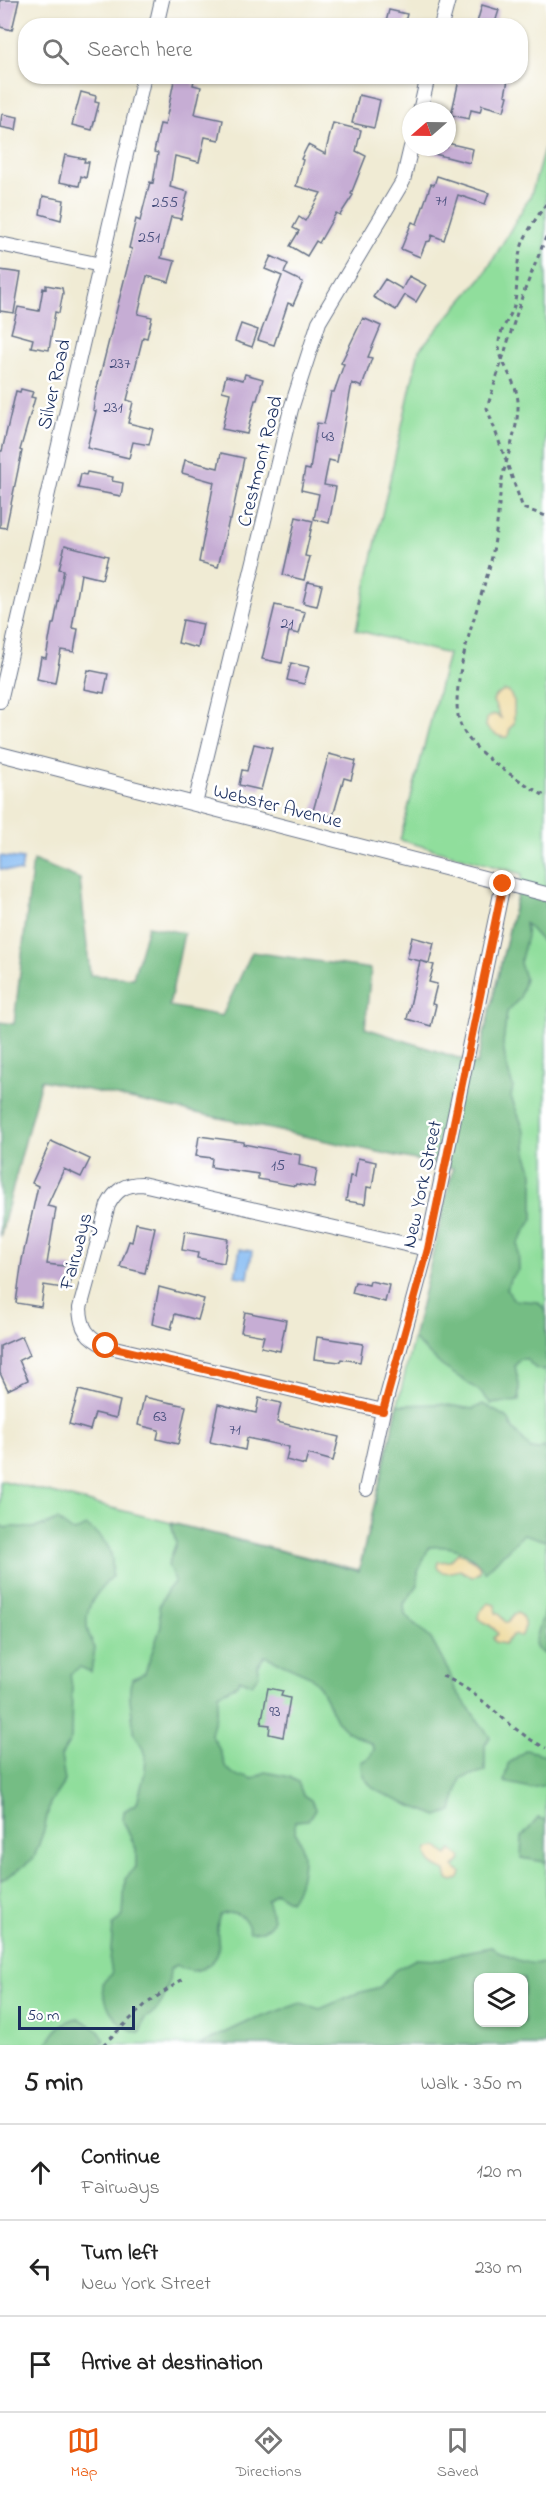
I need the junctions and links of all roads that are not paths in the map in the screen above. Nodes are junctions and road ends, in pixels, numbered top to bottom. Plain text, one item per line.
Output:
1 (162, 0) edge
2 (448, 0) edge
3 (158, 18) edge
4 (443, 18) edge
5 (142, 84) edge
6 (426, 84) edge
7 (422, 102) edge
8 (409, 156) edge
9 (0, 244) edge
10 (101, 265) junction
11 (0, 701) edge
12 (0, 754) edge
13 (195, 804) junction
14 (503, 884) junction
15 (546, 894) edge
16 (428, 1249) junction
17 (383, 1411) junction
18 (366, 1490) dead end

1 - 3 street
2 - 4 street
5 - 10 street, Silver Road
6 - 7 street
8 - 13 street, Crestmont Road
9 - 10 street
10 - 11 street, Silver Road
12 - 13 street, Webster Avenue
13 - 14 street, Webster Avenue
14 - 15 street, Webster Avenue
14 - 16 street, New York Street
16 - 17 street, New York Street
16 - 17 street, Fairways
17 - 18 street, New York Street

